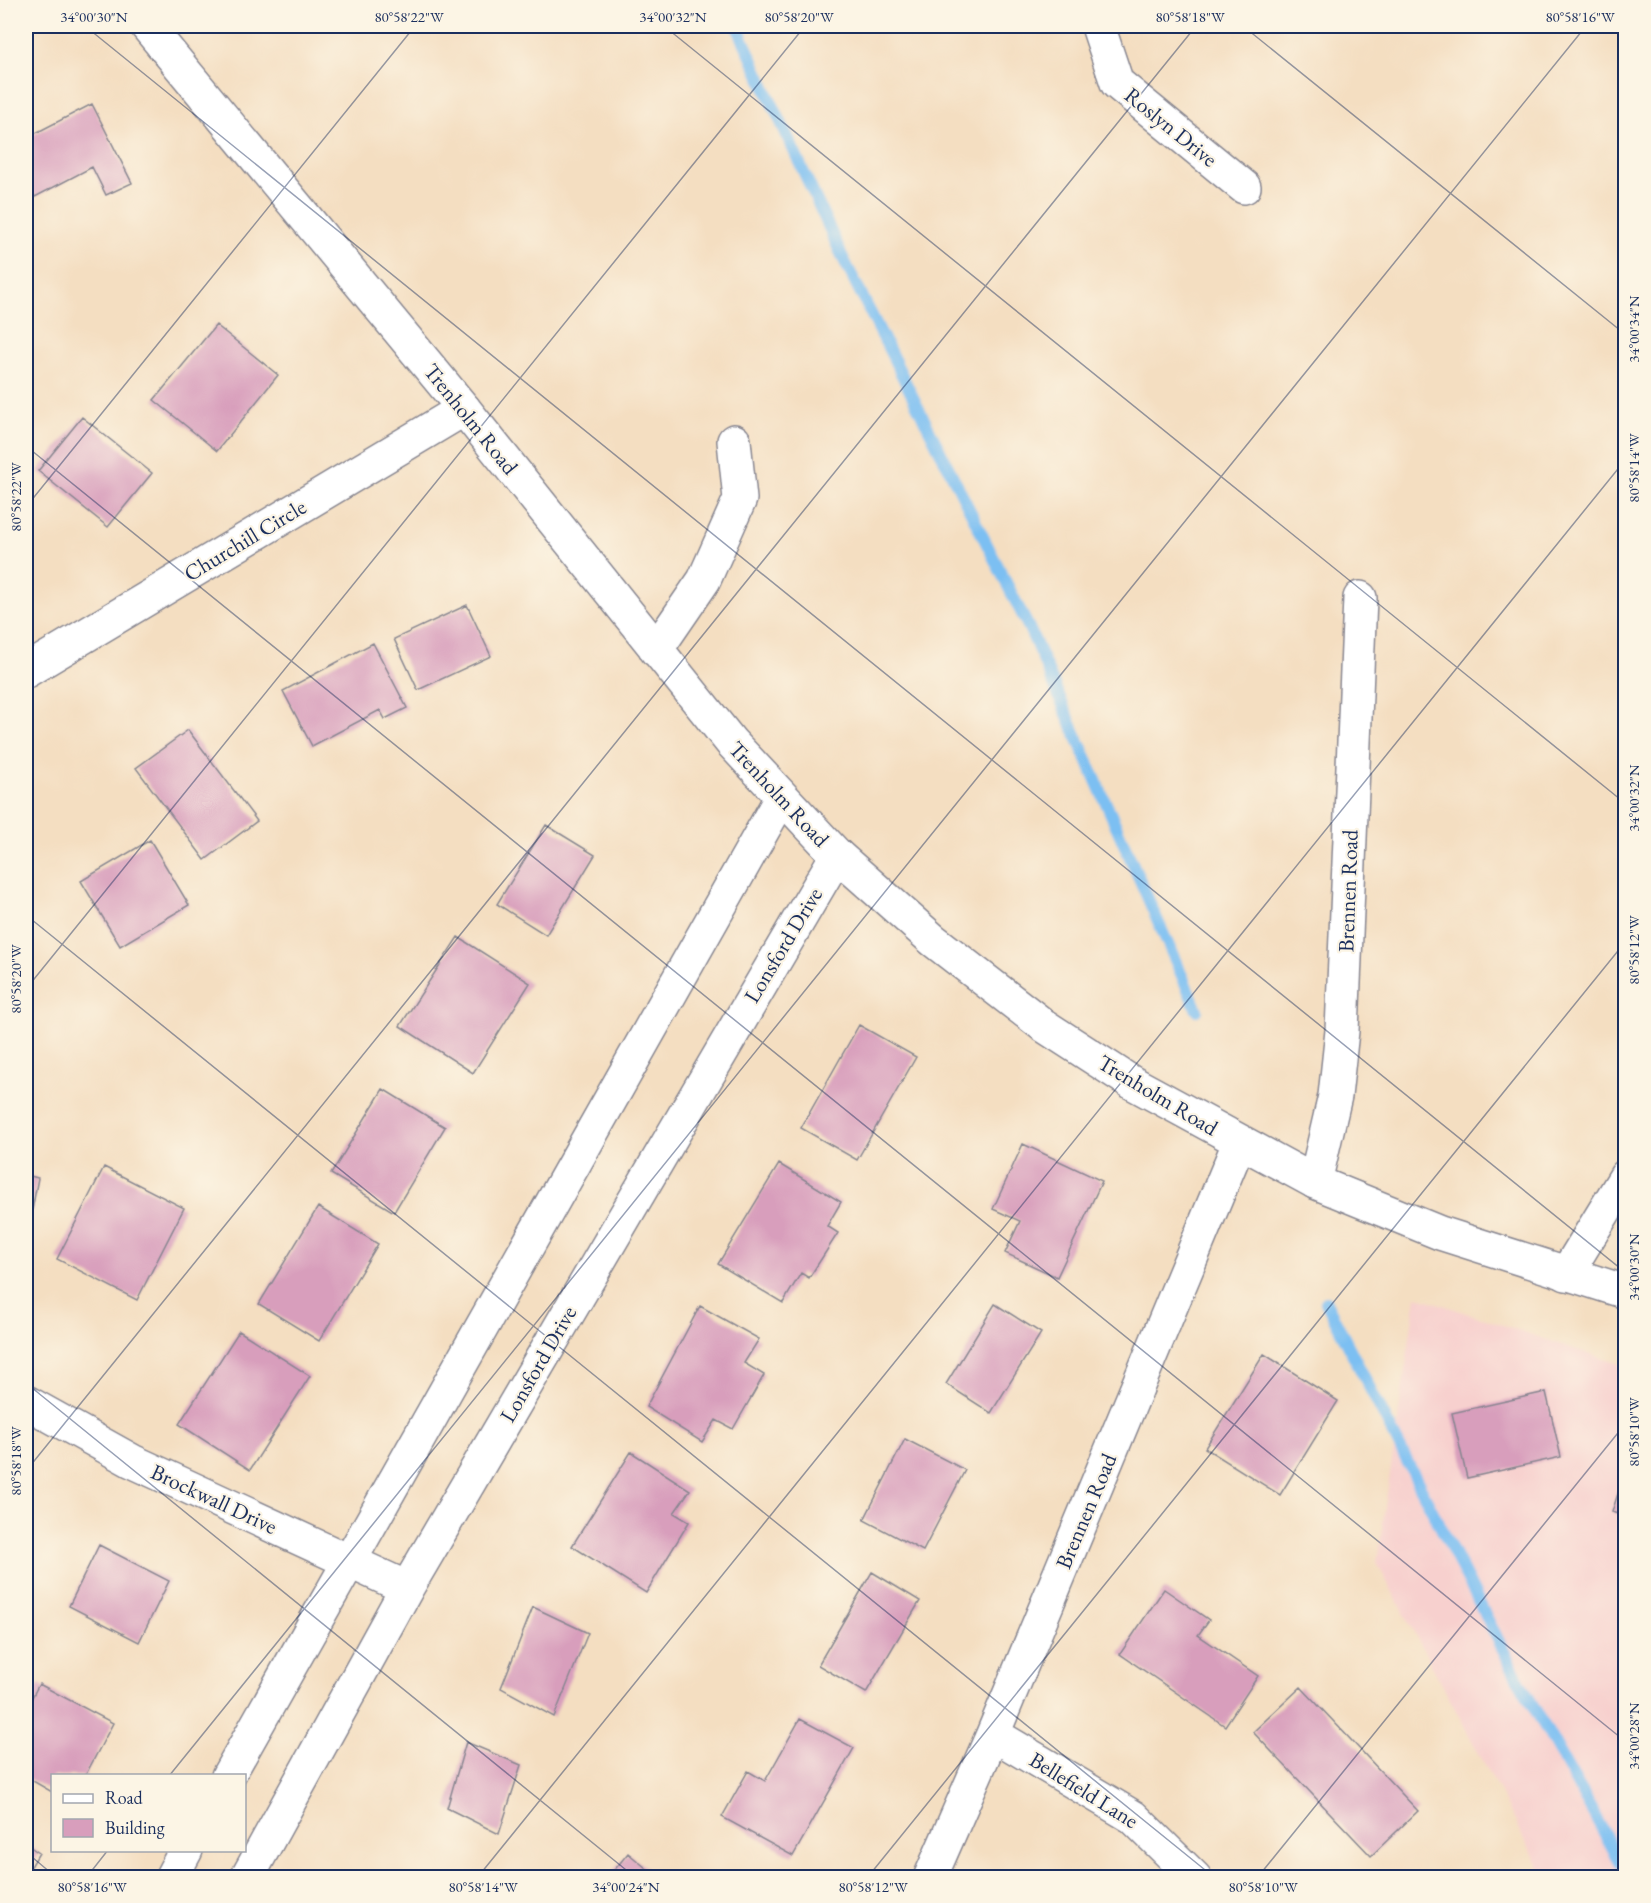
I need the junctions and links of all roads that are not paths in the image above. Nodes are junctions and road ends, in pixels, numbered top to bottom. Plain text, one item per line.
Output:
1 (147, 26) edge
2 (1098, 26) edge
3 (1244, 187) dead end
4 (464, 409) junction
5 (734, 441) dead end
6 (1360, 598) dead end
7 (656, 650) junction
8 (26, 671) edge
9 (781, 798) junction
10 (837, 855) junction
11 (1239, 1143) junction
12 (1626, 1176) edge
13 (1315, 1182) junction
14 (1566, 1274) junction
15 (1626, 1292) edge
16 (26, 1402) edge
17 (349, 1561) junction
18 (407, 1588) junction
19 (993, 1734) junction
20 (229, 1774) edge
21 (185, 1852) edge
22 (171, 1878) edge
23 (247, 1878) edge
24 (930, 1878) edge
25 (1195, 1878) edge

1 - 4 street, Trenholm Road
2 - 3 street, Roslyn Drive
4 - 7 street, Trenholm Road
4 - 8 street, Churchill Circle
5 - 7 street
6 - 13 street, Brennen Road
7 - 9 street, Trenholm Road
9 - 10 street, Trenholm Road
9 - 17 street
10 - 11 street, Trenholm Road
10 - 18 street, Lonsford Drive
11 - 13 street, Trenholm Road
11 - 19 street, Brennen Road
12 - 14 street
13 - 14 street, Trenholm Road
14 - 15 street, Trenholm Road
16 - 17 street, Brockwall Drive
17 - 18 street, Brockwall Drive
17 - 20 street
18 - 23 street, Lonsford Drive
19 - 24 street, Brennen Road
19 - 25 street, Bellefield Lane
21 - 22 street

